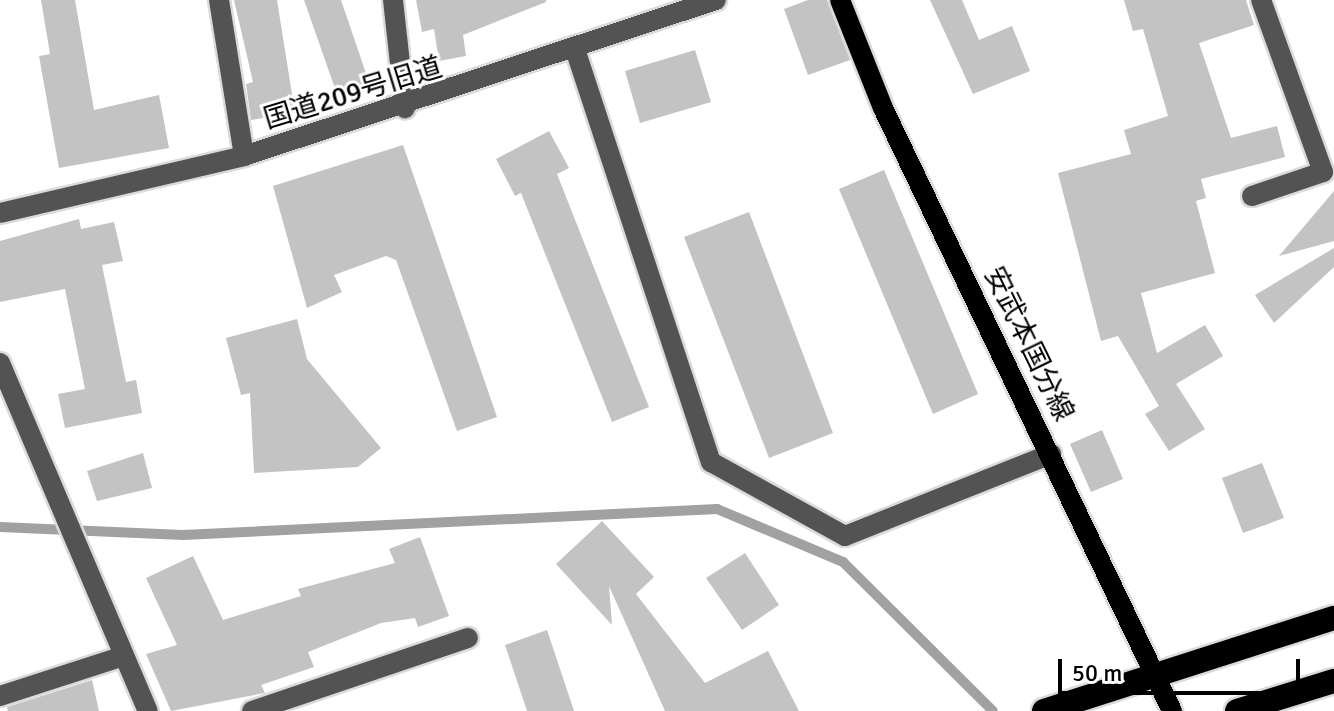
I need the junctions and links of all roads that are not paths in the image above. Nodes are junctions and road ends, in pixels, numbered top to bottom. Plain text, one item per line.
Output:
1 (219, 0) edge
2 (393, 0) edge
3 (716, 0) edge
4 (840, 0) edge
5 (1261, 0) edge
6 (575, 49) junction
7 (405, 108) junction
8 (244, 156) junction
9 (1252, 196) dead end
10 (0, 213) edge
11 (0, 363) edge
12 (1051, 454) junction
13 (1334, 618) edge
14 (468, 638) dead end
15 (124, 656) junction
16 (1156, 671) junction
17 (1334, 681) edge
18 (0, 696) edge
19 (148, 711) edge
20 (252, 711) edge
21 (1044, 711) edge
22 (1172, 711) edge
23 (1237, 711) edge

1 - 8 street
2 - 7 street
3 - 6 street, 国道209号旧道
4 - 12 main road, 安武本国分線
5 - 9 street
6 - 7 street, 国道209号旧道
6 - 12 street
7 - 8 street, 国道209号旧道
8 - 10 street, 国道209号旧道
11 - 15 street
12 - 16 main road, 安武本国分線
13 - 16 highway
14 - 20 street
15 - 18 street
15 - 19 street
16 - 21 highway
16 - 22 main road, 安武本国分線
17 - 23 highway

